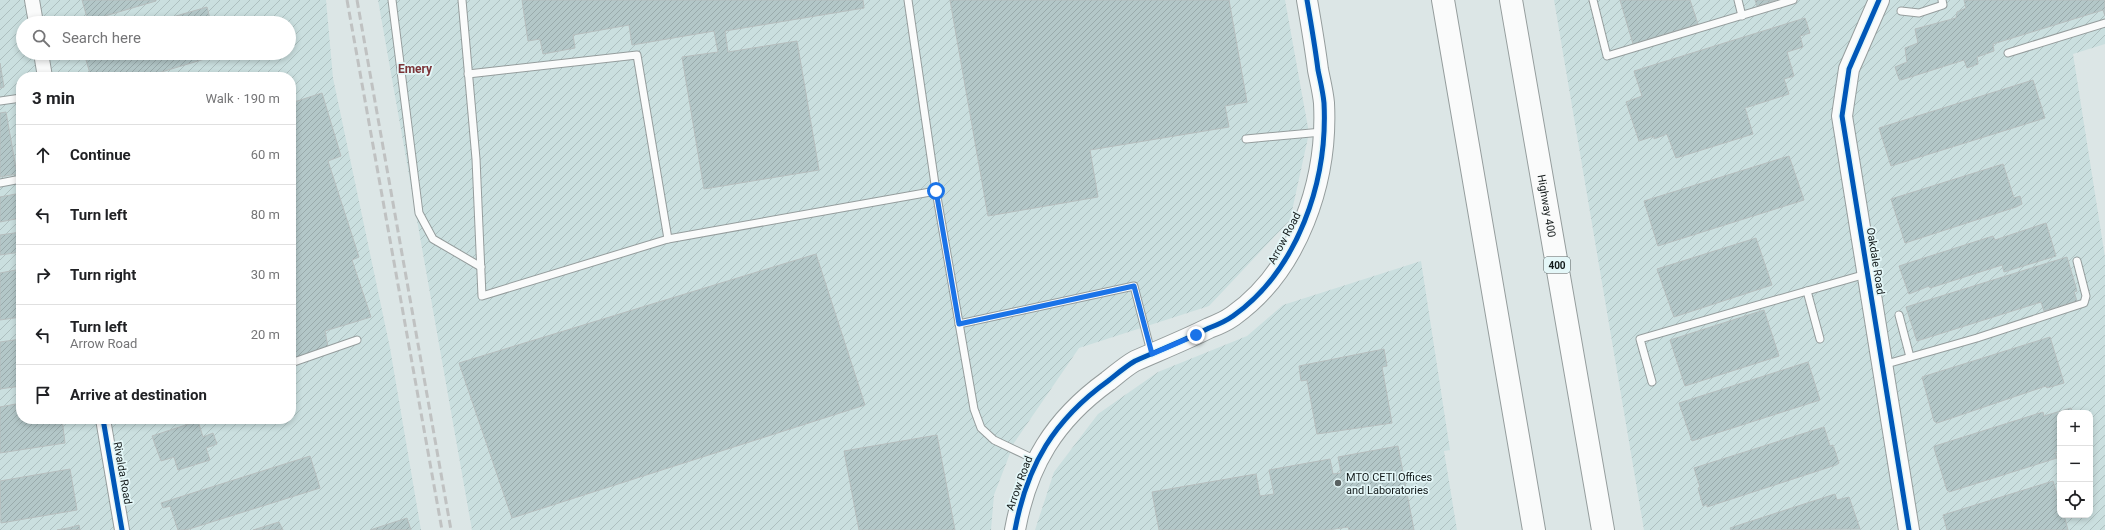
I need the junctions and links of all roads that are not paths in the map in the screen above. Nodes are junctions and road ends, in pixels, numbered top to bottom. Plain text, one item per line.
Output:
1 (32, 0) edge
2 (392, 0) edge
3 (462, 0) edge
4 (908, 0) edge
5 (1307, 0) edge
6 (1443, 0) edge
7 (1511, 0) edge
8 (1593, 0) edge
9 (1738, 0) edge
10 (1793, 0) edge
11 (1879, 0) edge
12 (1942, 0) edge
13 (1901, 11) dead end
14 (35, 16) edge
15 (1742, 16) junction
16 (2105, 23) edge
17 (2008, 53) dead end
18 (42, 60) edge
19 (44, 72) edge
20 (468, 74) junction
21 (16, 99) edge
22 (0, 102) edge
23 (1323, 132) junction
24 (1246, 139) dead end
25 (16, 180) edge
26 (0, 183) edge
27 (936, 191) junction
28 (668, 239) junction
29 (2077, 261) dead end
30 (481, 267) junction
31 (1868, 274) junction
32 (1807, 292) junction
33 (1899, 315) dead end
34 (959, 324) junction
35 (1820, 339) dead end
36 (357, 340) dead end
37 (1152, 354) junction
38 (1910, 357) junction
39 (296, 361) edge
40 (1883, 365) junction
41 (1652, 382) dead end
42 (104, 424) edge
43 (1036, 460) junction
44 (122, 530) edge
45 (1015, 530) edge
46 (1534, 530) edge
47 (1603, 530) edge
48 (1910, 530) edge

1 - 14 street
2 - 30 lane
3 - 20 lane
4 - 27 lane
5 - 23 street, Arrow Road
6 - 46 highway
7 - 47 highway, Highway 400 / 400
8 - 15 lane
9 - 15 lane
10 - 15 lane
11 - 31 street, Oakdale Road
12 - 13 lane
16 - 17 lane
18 - 19 street
20 - 28 lane
20 - 30 lane
21 - 22 lane
23 - 24 lane
23 - 37 street, Arrow Road
25 - 26 lane
27 - 28 lane
27 - 34 lane
28 - 30 lane
29 - 38 lane
31 - 32 lane
31 - 40 street, Oakdale Road
32 - 35 lane
32 - 41 lane
33 - 38 lane
34 - 37 lane
34 - 43 lane
36 - 39 lane
37 - 43 street, Arrow Road
38 - 40 lane
40 - 48 street, Oakdale Road
42 - 44 street, Rivalda Road
43 - 45 street, Arrow Road

